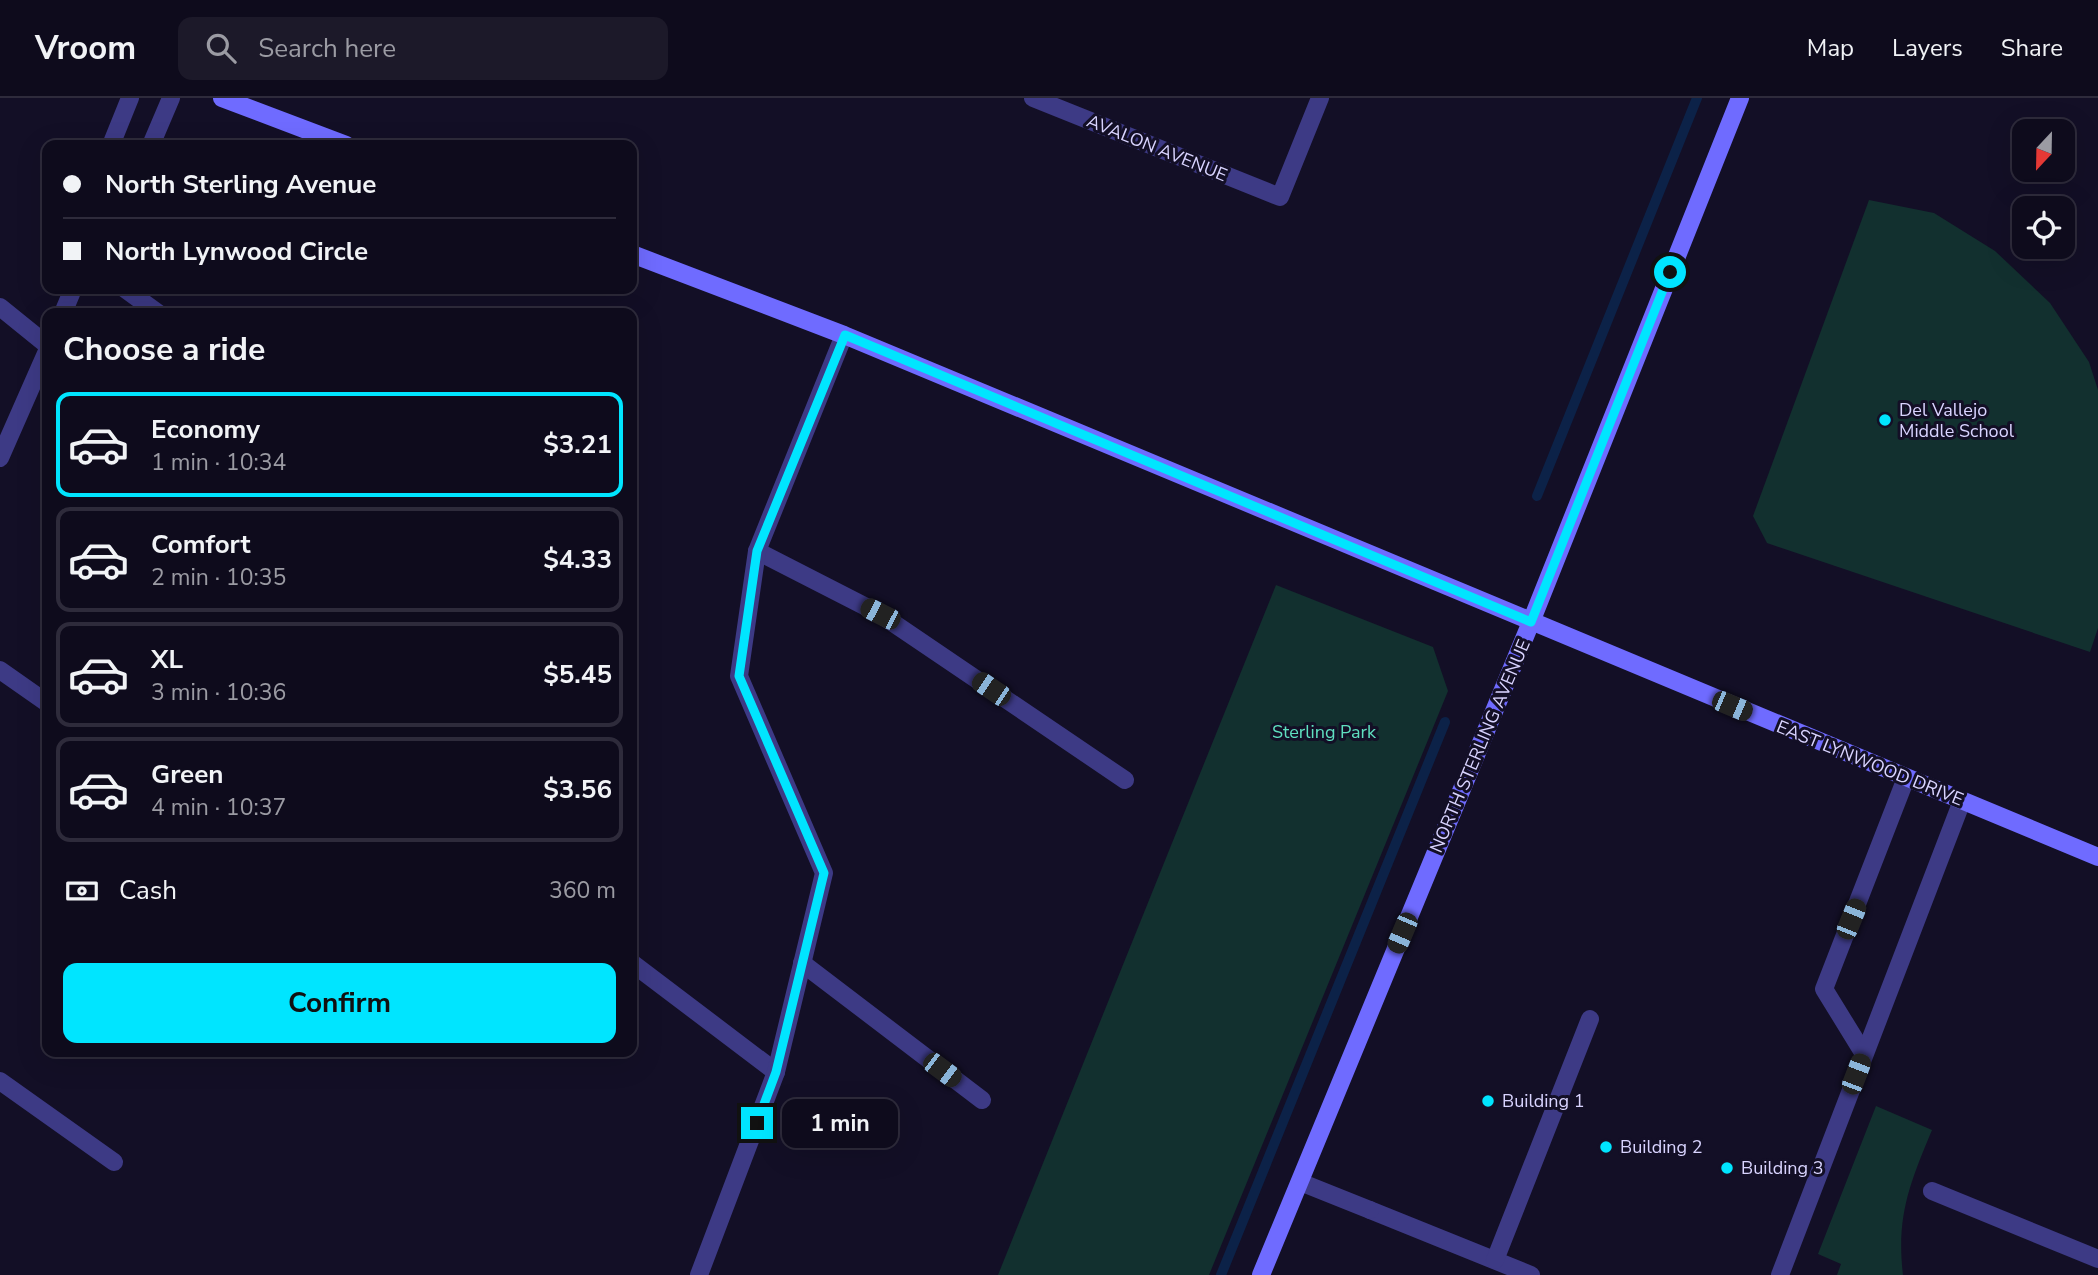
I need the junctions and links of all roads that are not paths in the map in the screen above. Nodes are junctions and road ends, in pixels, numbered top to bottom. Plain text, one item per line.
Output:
1 (130, 98) edge
2 (171, 98) edge
3 (222, 98) edge
4 (1033, 98) edge
5 (1320, 98) edge
6 (1740, 98) edge
7 (113, 140) edge
8 (153, 140) edge
9 (333, 140) edge
10 (637, 256) edge
11 (132, 294) edge
12 (0, 307) edge
13 (151, 308) edge
14 (845, 335) junction
15 (42, 344) edge
16 (42, 360) edge
17 (0, 458) edge
18 (757, 551) junction
19 (1531, 622) junction
20 (0, 670) edge
21 (42, 699) edge
22 (1906, 778) junction
23 (1125, 780) dead end
24 (1962, 801) junction
25 (2098, 857) edge
26 (802, 963) junction
27 (637, 966) edge
28 (1590, 1019) dead end
29 (1864, 1054) junction
30 (776, 1072) junction
31 (0, 1081) edge
32 (982, 1100) dead end
33 (114, 1162) dead end
34 (1300, 1182) junction
35 (1932, 1191) dead end
36 (2098, 1259) edge
37 (1495, 1260) junction
38 (699, 1275) edge
39 (1261, 1275) edge
40 (1531, 1275) edge
41 (1780, 1275) edge

1 - 7 street
2 - 8 street
3 - 9 main road
4 - 5 street, AVALON AVENUE
6 - 19 main road, NORTH STERLING AVENUE
10 - 14 main road, EAST LYNWOOD DRIVE
11 - 13 street
12 - 15 street
14 - 18 street
14 - 19 main road, EAST LYNWOOD DRIVE
16 - 17 street
18 - 23 street
18 - 26 street
19 - 22 main road, EAST LYNWOOD DRIVE
19 - 34 main road, NORTH STERLING AVENUE
20 - 21 street
22 - 24 main road, EAST LYNWOOD DRIVE
22 - 29 street
24 - 25 main road, EAST LYNWOOD DRIVE
24 - 29 street
26 - 30 street
26 - 32 street
27 - 30 street
28 - 37 street
29 - 41 street
30 - 38 street
31 - 33 street
34 - 37 street
34 - 39 main road, NORTH STERLING AVENUE
35 - 36 street
37 - 40 street

